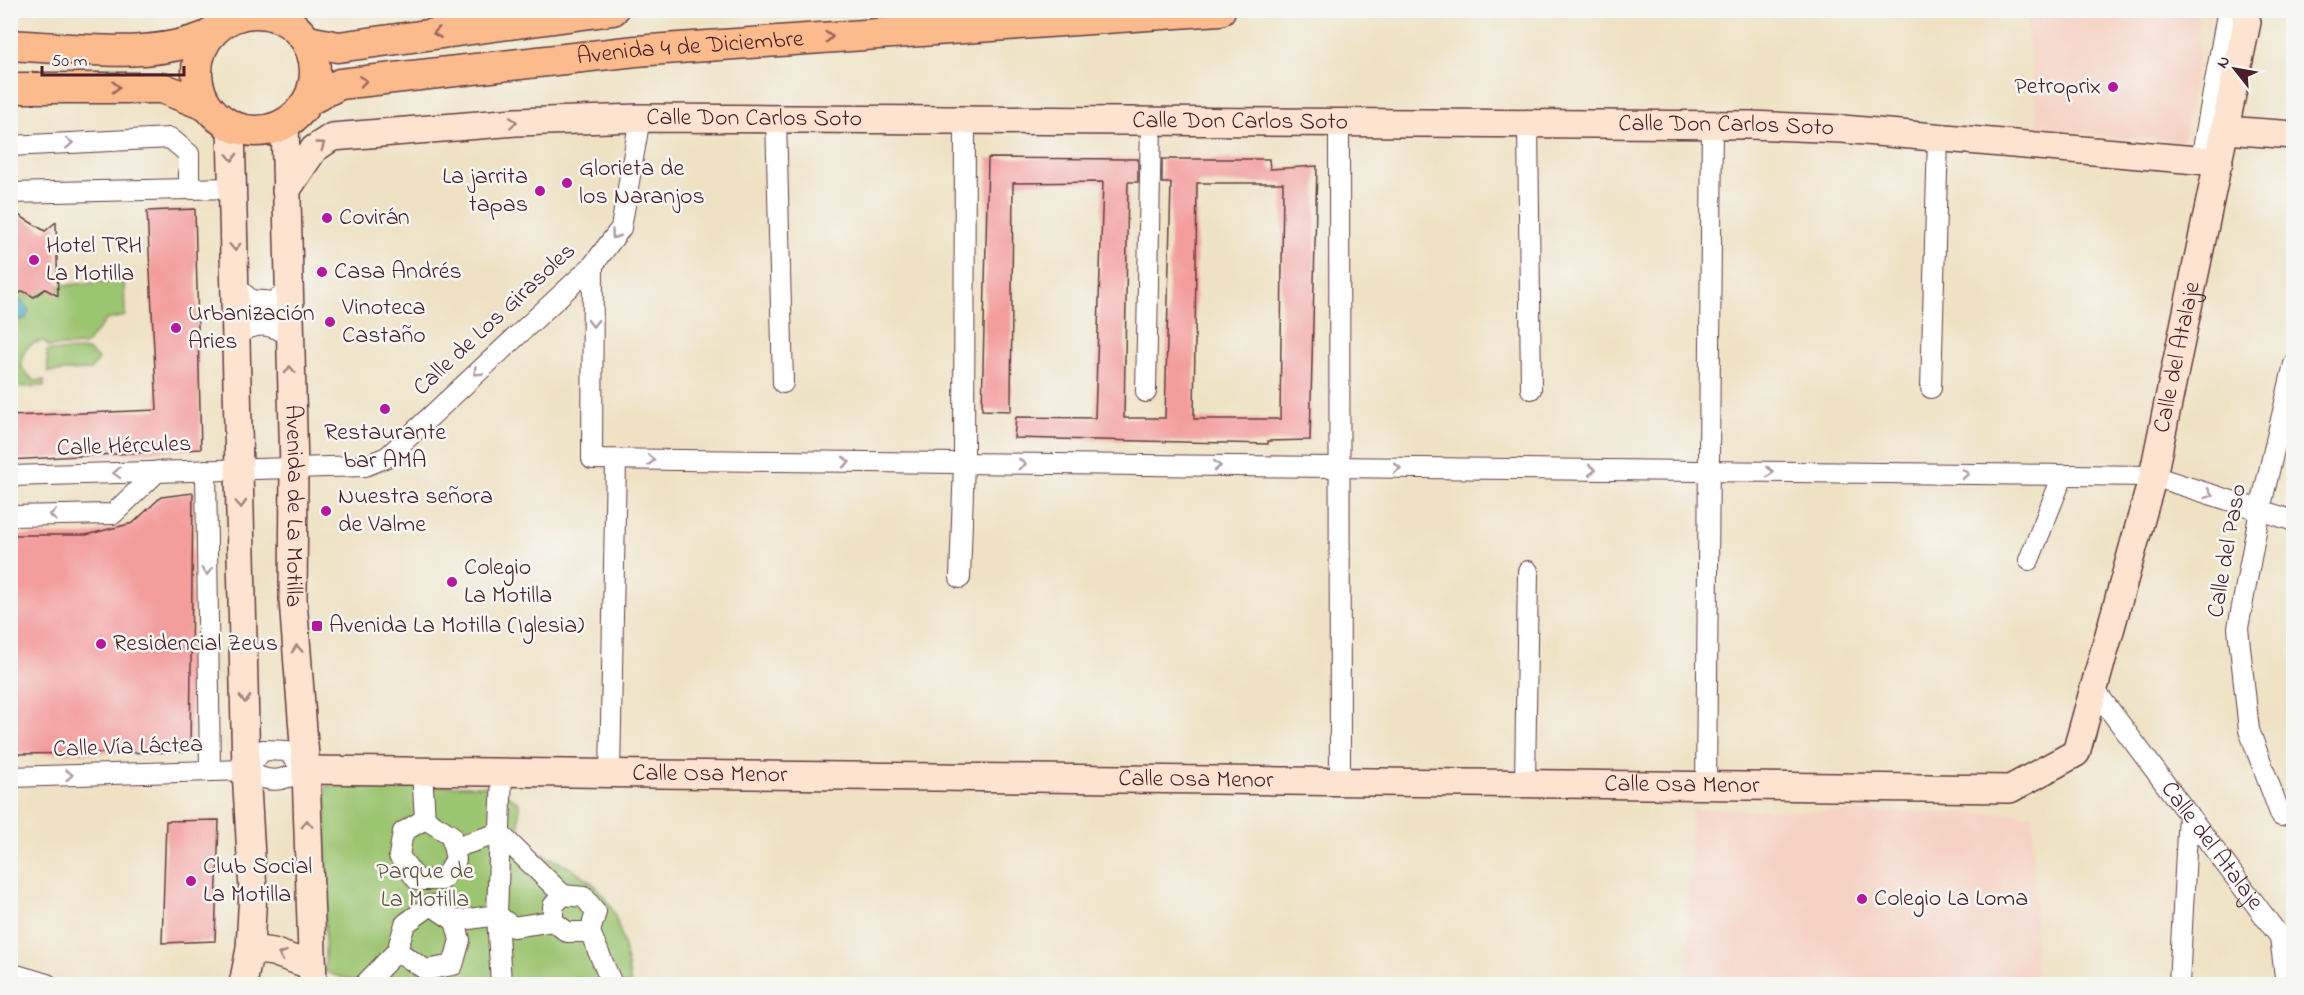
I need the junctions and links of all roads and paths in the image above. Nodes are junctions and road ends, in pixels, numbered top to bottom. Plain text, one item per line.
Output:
1 (613, 10) edge
2 (1220, 10) edge
3 (241, 12) edge
4 (2243, 16) edge
5 (210, 35) junction
6 (308, 41) junction
7 (10, 45) edge
8 (12, 89) edge
9 (309, 100) junction
10 (207, 106) junction
11 (640, 118) junction
12 (776, 120) junction
13 (965, 120) junction
14 (1151, 122) junction
15 (1339, 123) junction
16 (285, 124) junction
17 (1528, 124) junction
18 (231, 126) junction
19 (1712, 126) junction
20 (2225, 130) junction
21 (2294, 135) edge
22 (1938, 137) junction
23 (10, 146) edge
24 (2210, 161) junction
25 (233, 188) junction
26 (189, 189) junction
27 (286, 191) junction
28 (10, 193) edge
29 (593, 265) junction
30 (236, 287) junction
31 (290, 288) junction
32 (236, 334) junction
33 (289, 334) junction
34 (2294, 364) edge
35 (783, 383) dead end
36 (1931, 388) dead end
37 (1531, 389) dead end
38 (1146, 392) dead end
39 (616, 460) junction
40 (964, 463) junction
41 (1338, 467) junction
42 (238, 469) junction
43 (294, 469) junction
44 (206, 470) junction
45 (158, 471) junction
46 (1711, 471) junction
47 (2063, 475) junction
48 (10, 476) edge
49 (2153, 476) junction
50 (2260, 510) junction
51 (10, 516) edge
52 (2294, 521) edge
53 (2029, 560) dead end
54 (1528, 571) dead end
55 (960, 578) dead end
56 (2094, 689) junction
57 (2076, 753) joint
58 (246, 770) junction
59 (306, 770) junction
60 (210, 771) junction
61 (422, 771) junction
62 (502, 772) junction
63 (610, 774) junction
64 (10, 777) edge
65 (1340, 782) junction
66 (1525, 784) junction
67 (1706, 786) junction
68 (2188, 814) junction
69 (2281, 816) dead end
70 (425, 819) junction
71 (499, 833) junction
72 (454, 848) junction
73 (431, 880) junction
74 (563, 895) junction
75 (431, 905) junction
76 (497, 915) junction
77 (455, 921) junction
78 (553, 921) junction
79 (590, 932) junction
80 (2287, 938) edge
81 (250, 949) junction
82 (397, 951) junction
83 (10, 973) edge
84 (316, 978) edge
85 (47, 984) edge
86 (243, 984) edge
87 (365, 984) edge
88 (501, 984) edge
89 (612, 984) edge
90 (2179, 984) edge
91 (2286, 984) edge

1 -> 6 main road, Avenida 4 de Diciembre
9 -> 2 main road, Avenida 4 de Diciembre
3 - 5 main road
3 - 6 main road
4 - 20 street, Calle del Atalaje
4 - 24 street
5 - 7 main road
5 - 10 main road
6 - 9 main road
8 -> 10 main road
9 - 16 main road
10 - 18 main road
11 - 12 street, Calle Don Carlos Soto
27 -> 11 street, Calle Don Carlos Soto
11 -> 29 street, Calle de Los Girasoles
12 - 13 street, Calle Don Carlos Soto
12 - 35 street
13 - 14 street, Calle Don Carlos Soto
13 - 40 street
14 - 15 street, Calle Don Carlos Soto
14 - 38 street
15 - 17 street, Calle Don Carlos Soto
15 - 41 street
16 - 18 main road
16 - 27 street, Avenida de La Motilla
17 - 19 street, Calle Don Carlos Soto
17 - 37 street
18 -> 25 street
19 - 22 street, Calle Don Carlos Soto
19 - 46 street
20 - 21 street
20 - 24 street, Calle del Atalaje
22 - 24 street, Calle Don Carlos Soto
22 - 36 street
23 -> 26 street
24 - 49 street, Calle del Atalaje
25 - 26 street
25 -> 30 street
26 - 28 street
27 - 31 street, Avenida de La Motilla
29 -> 39 street
29 -> 43 street, Calle de Los Girasoles
30 - 31 street
30 - 32 street
31 - 33 street, Avenida de La Motilla
32 - 33 street
32 - 42 street
43 -> 33 street, Avenida de La Motilla
34 - 50 street, Calle del Paso
39 -> 40 street
39 - 63 street
40 -> 41 street
40 - 55 street
41 -> 46 street
41 - 65 street
42 - 43 street, Calle de Los Girasoles
42 - 44 street, Calle Hércules
42 -> 58 street
59 -> 43 street, Avenida de La Motilla
44 - 45 street, Calle Hércules
44 -> 60 street
45 -> 48 street, Calle Hércules
45 -> 51 street
46 -> 47 street
46 - 67 street
47 - 49 street
47 - 53 street
49 -> 50 street
49 - 56 street, Calle del Atalaje
50 - 52 street
50 - 69 street, Calle del Paso
54 - 66 street
56 - 57 street, Calle del Atalaje
56 - 68 street, Calle del Atalaje
57 - 67 street, Calle Osa Menor
58 - 59 street
58 - 59 street
58 - 60 street, Calle Vía Láctea
58 - 81 street
59 - 61 street, Calle Osa Menor
84 -> 59 street, Avenida de La Motilla
64 -> 60 street, Calle Vía Láctea
61 - 62 street, Calle Osa Menor
61 - 70 street
62 - 63 street, Calle Osa Menor
62 - 71 street
63 - 65 street, Calle Osa Menor
65 - 66 street, Calle Osa Menor
66 - 67 street, Calle Osa Menor
68 - 80 street, Calle del Atalaje
68 - 90 street
70 - 72 street
70 - 73 street
71 - 72 street
71 - 74 street
71 - 76 street
72 - 73 street
73 - 75 street
74 - 78 street
74 - 79 street
75 - 77 street
75 - 82 street
76 - 77 street
76 - 78 street
76 - 88 street
77 - 82 street
78 - 79 street
79 - 89 street
80 - 91 street, Calle del Atalaje
84 -> 81 street
81 - 86 street
82 - 87 street
83 - 85 street

